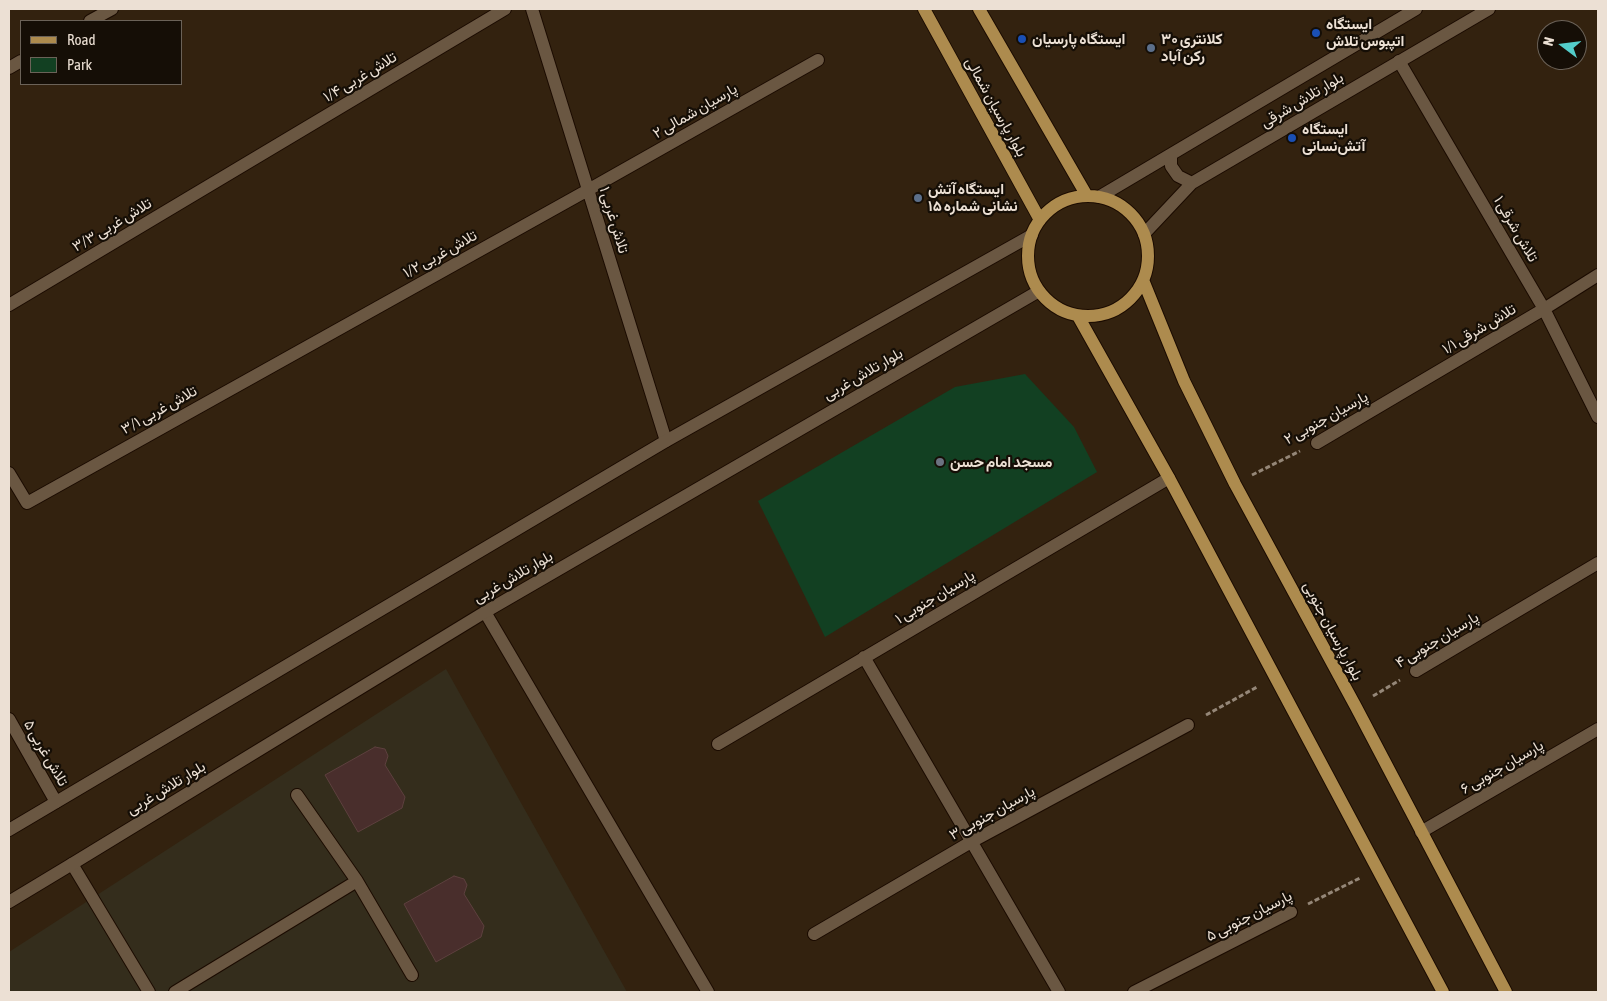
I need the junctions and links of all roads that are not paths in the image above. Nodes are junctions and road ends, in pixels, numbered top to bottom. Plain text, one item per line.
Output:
1 (112, 9) edge
2 (505, 9) edge
3 (532, 9) edge
4 (924, 9) edge
5 (979, 9) edge
6 (1416, 9) edge
7 (1489, 9) edge
8 (92, 20) edge
9 (818, 60) dead end
10 (1399, 61) junction
11 (20, 62) edge
12 (9, 68) edge
13 (1171, 155) junction
14 (231, 172) joint
15 (1192, 183) junction
16 (588, 190) junction
17 (1093, 197) junction
18 (1040, 220) junction
19 (1144, 234) junction
20 (1032, 235) junction
21 (1598, 275) edge
22 (1143, 280) junction
23 (1038, 291) junction
24 (9, 305) edge
25 (1544, 309) junction
26 (1078, 316) junction
27 (307, 346) joint
28 (1430, 376) joint
29 (1598, 417) edge
30 (666, 441) junction
31 (1317, 443) road end
32 (9, 473) edge
33 (1169, 478) junction
34 (1598, 563) edge
35 (484, 612) junction
36 (864, 657) junction
37 (1416, 671) road end
38 (9, 719) edge
39 (1188, 725) road end
40 (1598, 729) edge
41 (718, 744) dead end
42 (297, 795) dead end
43 (56, 802) junction
44 (9, 830) edge
45 (1422, 832) junction
46 (972, 842) junction
47 (72, 864) junction
48 (357, 881) junction
49 (9, 902) edge
50 (1291, 912) road end
51 (814, 934) dead end
52 (412, 975) dead end
53 (149, 992) edge
54 (176, 992) edge
55 (708, 992) edge
56 (1059, 992) edge
57 (1134, 992) edge
58 (1443, 992) edge
59 (1506, 992) edge

1 - 8 street
2 - 14 street, ۱/۴ تلاش غربی
3 - 16 street, ۱ تلاش غربی
4 - 18 main road, بلوار پارسیان شمالی
5 - 17 main road
6 - 13 street, بلوار تلاش شرقی
7 - 10 street, بلوار تلاش شرقی
9 - 16 street, ۲ پارسیان شمالی
10 - 15 street, بلوار تلاش شرقی
10 - 25 street, ۱ تلاش شرقی
11 - 12 street
13 - 15 street
13 - 17 street, بلوار تلاش شرقی
14 - 24 street, ۳/۳ تلاش غربی
15 - 19 street, بلوار تلاش شرقی
16 - 27 street, ۱/۲ تلاش غربی
16 - 30 street, ۱ تلاش غربی
17 - 18 main road
17 - 19 main road
18 - 20 main road
19 - 22 main road
20 - 23 main road
20 - 30 street
21 - 25 street, ۱/۱ تلاش شرقی
22 - 26 main road
22 - 45 main road, بلوار پارسیان جنوبی
23 - 26 main road
23 - 35 street, بلوار تلاش غربی
25 - 28 street, ۱/۱ تلاش شرقی
25 - 29 street, ۱ تلاش شرقی
26 - 33 main road
27 - 32 street, ۳/۱ تلاش غربی
28 - 31 street, ۲ پارسیان جنوبی
30 - 43 street
33 - 36 street, ۱ پارسیان جنوبی
33 - 58 main road
34 - 37 street, ۴ پارسیان جنوبی
35 - 47 street, بلوار تلاش غربی
35 - 55 street
36 - 41 street, ۱ پارسیان جنوبی
36 - 46 street
38 - 43 street, ۵ تلاش غربی
39 - 46 street, ۳ پارسیان جنوبی
40 - 45 street, ۶ پارسیان جنوبی
42 - 48 street
43 - 44 street
45 - 59 main road, بلوار پارسیان جنوبی
46 - 51 street, ۳ پارسیان جنوبی
46 - 56 street
47 - 49 street, بلوار تلاش غربی
47 - 53 street
48 - 52 street
48 - 54 street
50 - 57 street, ۵ پارسیان جنوبی

